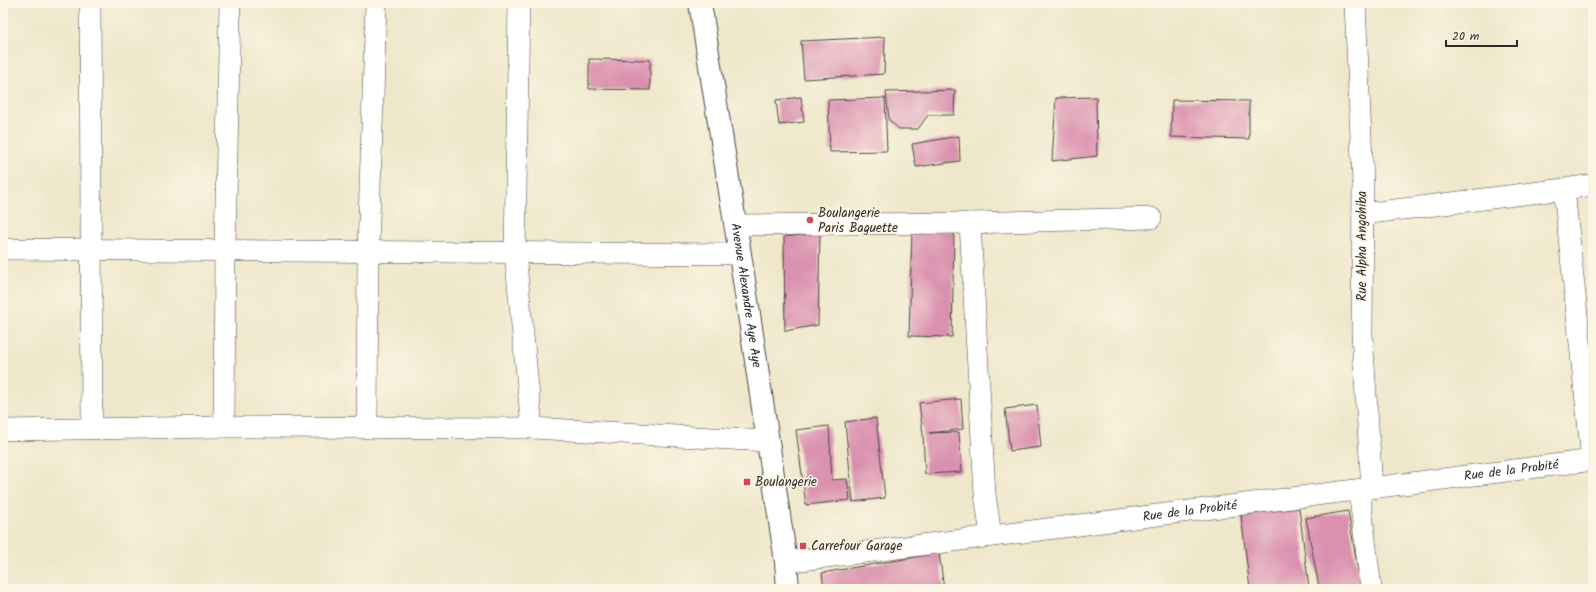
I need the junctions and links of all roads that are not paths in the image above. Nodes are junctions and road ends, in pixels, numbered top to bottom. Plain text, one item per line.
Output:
1 (90, 3) edge
2 (230, 3) edge
3 (376, 3) edge
4 (519, 3) edge
5 (700, 3) edge
6 (1355, 3) edge
7 (1593, 185) edge
8 (1564, 189) junction
9 (1362, 214) junction
10 (1151, 218) dead end
11 (970, 223) junction
12 (735, 225) junction
13 (3, 248) edge
14 (90, 248) junction
15 (225, 249) junction
16 (368, 251) junction
17 (515, 253) junction
18 (740, 254) junction
19 (224, 427) junction
20 (367, 427) junction
21 (92, 428) junction
22 (532, 428) junction
23 (3, 430) edge
24 (767, 441) junction
25 (1593, 460) edge
26 (1366, 489) junction
27 (990, 536) junction
28 (786, 562) junction
29 (788, 589) edge
30 (1371, 589) edge

1 - 14 street
2 - 15 street
3 - 16 street
4 - 17 street
5 - 12 street, Avenue Alexandre Aye Aye
6 - 9 street, Rue Alpha Angohiba
7 - 8 street
8 - 9 street
8 - 25 street
9 - 26 street, Rue Alpha Angohiba
10 - 11 street
11 - 12 street
11 - 27 street
12 - 18 street, Avenue Alexandre Aye Aye
13 - 14 street
14 - 15 street
14 - 21 street
15 - 16 street
15 - 19 street
16 - 17 street
16 - 20 street
17 - 18 street
17 - 22 street
18 - 24 street, Avenue Alexandre Aye Aye
19 - 20 street
19 - 21 street
20 - 22 street
21 - 23 street
22 - 24 street
24 - 28 street, Avenue Alexandre Aye Aye
25 - 26 street, Rue de la Probité
26 - 27 street, Rue de la Probité
26 - 30 street, Rue Alpha Angohiba
27 - 28 street, Rue de la Probité
28 - 29 street, Avenue Alexandre Aye Aye

